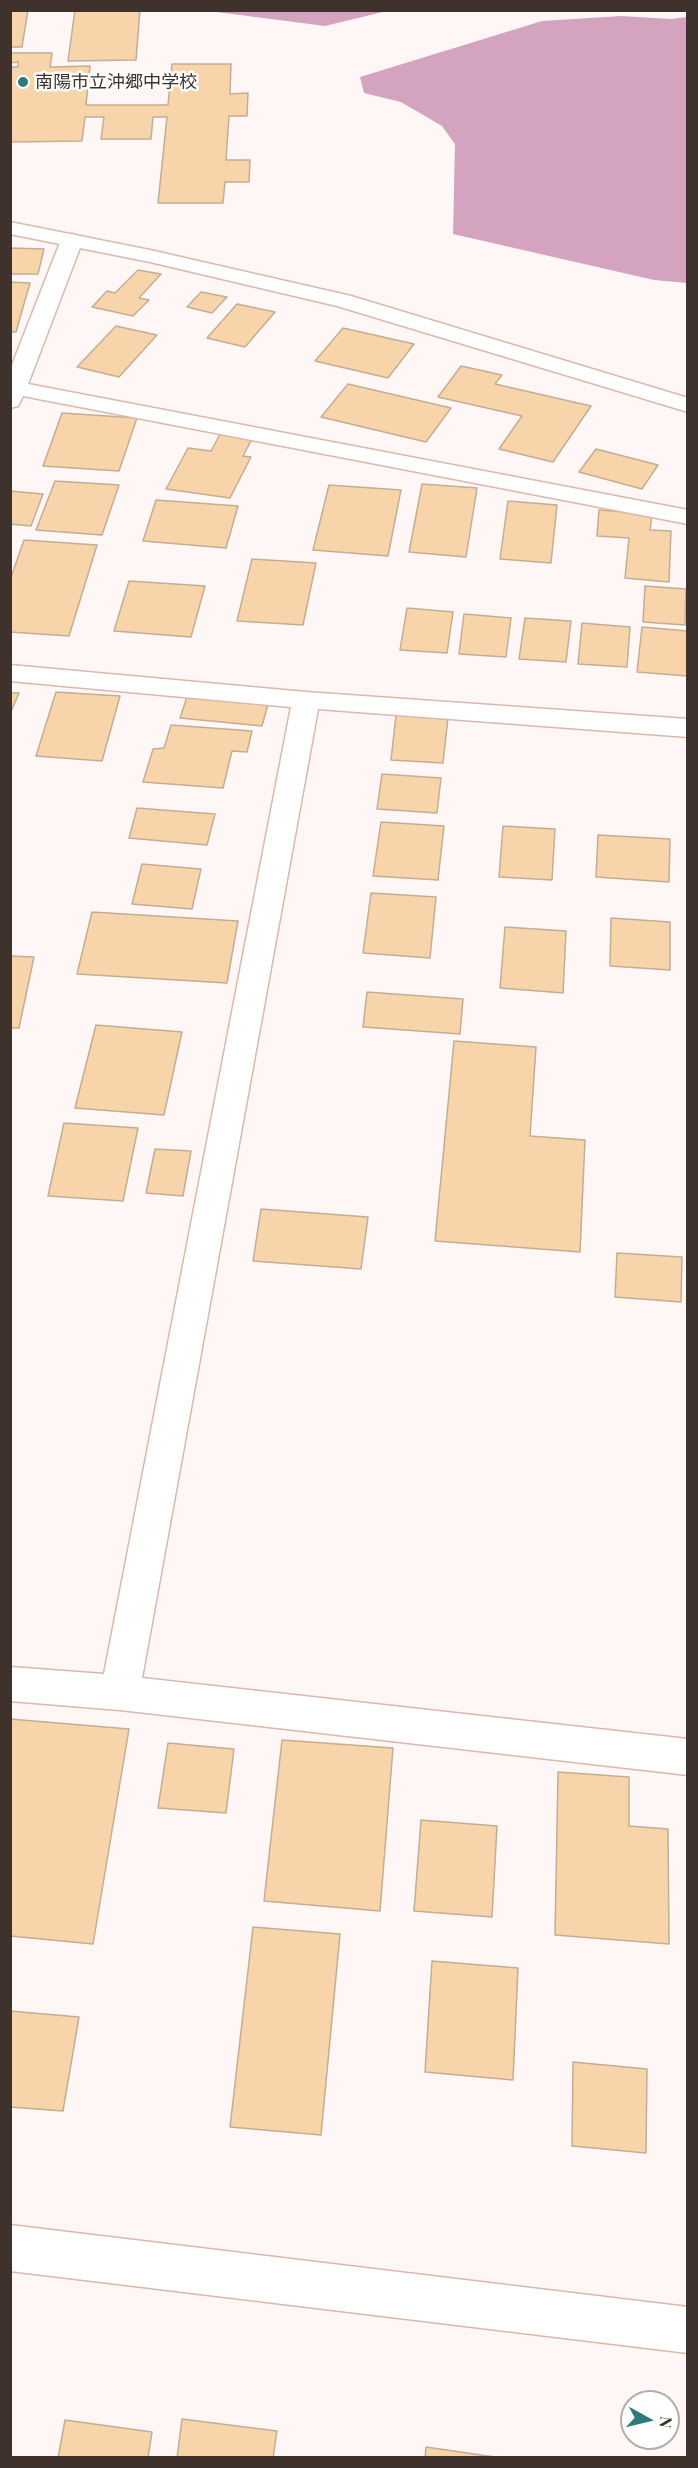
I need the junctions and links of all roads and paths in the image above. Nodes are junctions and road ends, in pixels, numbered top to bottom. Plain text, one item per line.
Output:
1 (10, 228) edge
2 (72, 240) junction
3 (12, 392) edge
4 (687, 405) edge
5 (687, 517) edge
6 (10, 673) edge
7 (306, 700) junction
8 (687, 728) edge
9 (10, 1684) edge
10 (120, 1693) junction
11 (687, 1757) edge
12 (10, 2247) edge
13 (687, 2330) edge

1 - 2 street
2 - 3 street
2 - 4 street
3 - 5 street
6 - 7 street
7 - 8 street
7 - 10 street
9 - 10 street
10 - 11 street
12 - 13 street

